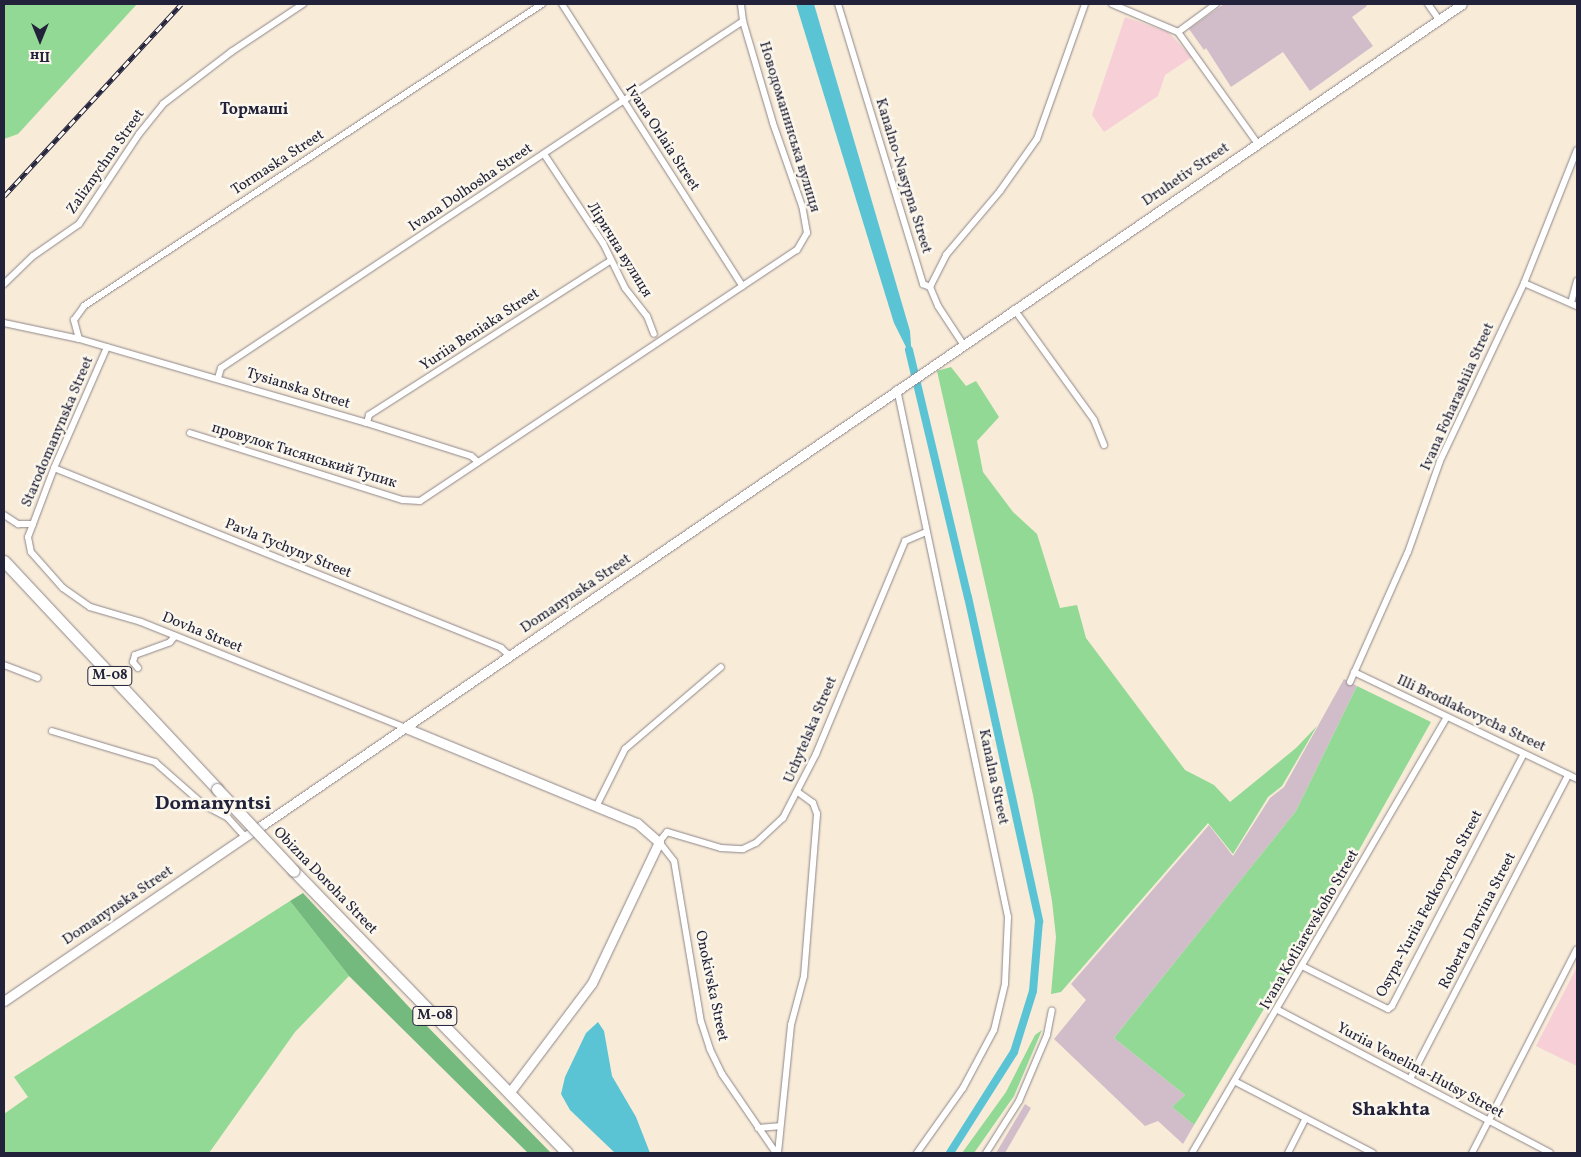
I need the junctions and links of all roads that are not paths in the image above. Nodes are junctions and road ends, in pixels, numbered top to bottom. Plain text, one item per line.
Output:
1 (303, 4) edge
2 (542, 4) edge
3 (562, 4) edge
4 (741, 4) edge
5 (838, 4) edge
6 (1085, 4) edge
7 (1112, 4) edge
8 (1216, 4) edge
9 (1428, 4) edge
10 (1462, 4) edge
11 (1439, 20) junction
12 (743, 21) junction
13 (1178, 32) junction
14 (624, 101) junction
15 (1258, 144) junction
16 (1577, 150) edge
17 (544, 154) junction
18 (610, 261) junction
19 (1577, 281) edge
20 (1524, 283) junction
21 (4, 284) edge
22 (742, 286) junction
23 (930, 287) junction
24 (1576, 294) edge
25 (1574, 304) edge
26 (1014, 309) junction
27 (4, 323) edge
28 (654, 334) dead end
29 (79, 339) junction
30 (963, 344) junction
31 (107, 347) junction
32 (218, 378) junction
33 (907, 382) joint
34 (897, 389) junction
35 (367, 423) junction
36 (190, 432) dead end
37 (1104, 445) dead end
38 (478, 462) junction
39 (54, 468) junction
40 (4, 514) edge
41 (33, 524) junction
42 (926, 532) junction
43 (4, 562) edge
44 (175, 636) junction
45 (510, 656) junction
46 (4, 665) edge
47 (721, 667) dead end
48 (138, 668) dead end
49 (1354, 672) junction
50 (38, 678) dead end
51 (1350, 682) dead end
52 (1447, 718) junction
53 (406, 728) junction
54 (52, 731) dead end
55 (1524, 754) junction
56 (1568, 774) junction
57 (1577, 779) edge
58 (798, 792) junction
59 (597, 806) junction
60 (261, 826) dead end
61 (247, 835) joint
62 (659, 842) junction
63 (1577, 949) edge
64 (1304, 966) junction
65 (4, 1001) edge
66 (1052, 1010) dead end
67 (1278, 1010) junction
68 (1410, 1080) junction
69 (1236, 1082) junction
70 (509, 1093) junction
71 (1306, 1118) junction
72 (1488, 1121) junction
73 (779, 1126) junction
74 (758, 1128) junction
75 (567, 1153) edge
76 (777, 1153) edge
77 (917, 1153) edge
78 (986, 1153) edge
79 (1192, 1153) edge
80 (1288, 1153) edge
81 (1373, 1153) edge
82 (1472, 1153) edge
83 (1550, 1153) edge

1 - 21 street, Zaliznychna Street
2 - 29 street, Tormaska Street
3 - 14 street, Ivana Orlaia Street
4 - 12 street, Новодоманинська вулиця
5 - 23 street, Kanalno-Nasypna Street
6 - 23 street
7 - 13 street
8 - 13 street
9 - 11 street
10 - 11 main road, Druhetiv Street
11 - 15 main road, Druhetiv Street
12 - 14 street, Ivana Dolhosha Street
12 - 22 street, Новодоманинська вулиця
13 - 15 street
14 - 17 street, Ivana Dolhosha Street
14 - 22 street, Ivana Orlaia Street
15 - 26 main road, Druhetiv Street
16 - 20 street, Ivana Foharashiia Street
17 - 18 street, Лірична вулиця
17 - 32 street, Ivana Dolhosha Street
18 - 28 street, Лірична вулиця
18 - 35 street, Yuriia Beniaka Street
19 - 24 street
20 - 25 street
20 - 49 street, Ivana Foharashiia Street
22 - 38 street
23 - 30 street, Kanalno-Nasypna Street
24 - 25 street
26 - 30 main road, Druhetiv Street
26 - 37 street
27 - 29 street
29 - 31 street
30 - 33 main road, Druhetiv Street
31 - 32 street, Tysianska Street
31 - 39 street, Starodomanynska Street
32 - 35 street, Tysianska Street
33 - 34 main road, Domanynska Street
34 - 42 street, Kanalna Street
34 - 45 main road, Domanynska Street
35 - 38 street, Tysianska Street
36 - 38 street, провулок Тисянський Тупик
39 - 41 street, Starodomanynska Street
39 - 45 street, Pavla Tychyny Street
40 - 41 street, Starodomanynska Street
41 - 44 street, Dovha Street
42 - 58 street, Uchytelska Street
42 - 77 street, Kanalna Street
43 - 70 highway, Obizna Doroha Street / М-08, bridge
44 - 48 street
44 - 53 street, Dovha Street
45 - 53 main road, Domanynska Street
46 - 50 street
47 - 59 street
49 - 51 street, Ivana Foharashiia Street
49 - 52 street, Illi Brodlakovycha Street
52 - 55 street, Illi Brodlakovycha Street
52 - 64 street, Ivana Kotliarevskoho Street
53 - 59 main road, Onokivska Street
53 - 60 main road, Domanynska Street
54 - 61 street
55 - 56 street, Illi Brodlakovycha Street
55 - 64 street, Osypa-Yuriia Fedkovycha Street
56 - 57 street, Illi Brodlakovycha Street
56 - 68 street, Roberta Darvina Street
58 - 62 street, Uchytelska Street
58 - 73 street
59 - 62 main road, Onokivska Street
61 - 65 main road, Domanynska Street
62 - 70 main road
62 - 74 street, Onokivska Street
63 - 72 street
64 - 67 street, Ivana Kotliarevskoho Street
66 - 78 street
67 - 68 street, Yuriia Venelina-Hutsy Street
67 - 69 street, Ivana Kotliarevskoho Street
68 - 72 street, Yuriia Venelina-Hutsy Street
69 - 71 street
69 - 79 street, Ivana Kotliarevskoho Street
70 - 75 highway, Obizna Doroha Street / М-08
71 - 80 street
71 - 81 street
72 - 82 street
72 - 83 street, Yuriia Venelina-Hutsy Street
73 - 74 street
73 - 76 street
74 - 76 street, Onokivska Street

